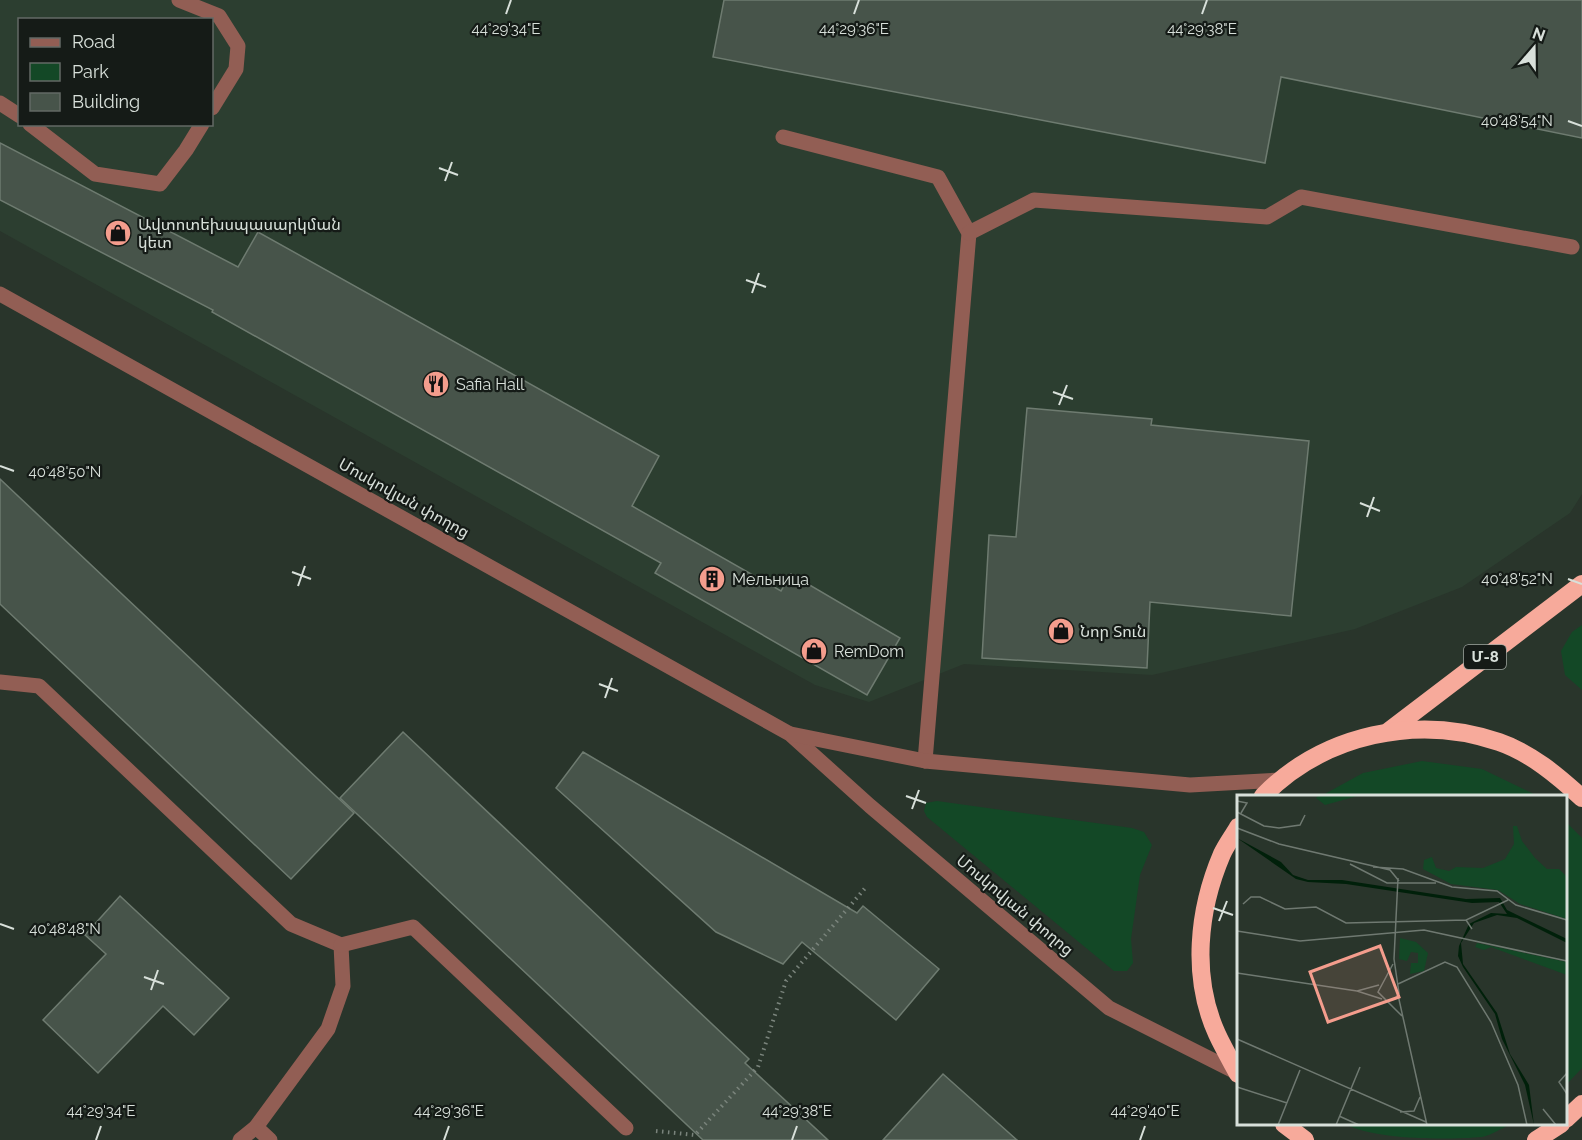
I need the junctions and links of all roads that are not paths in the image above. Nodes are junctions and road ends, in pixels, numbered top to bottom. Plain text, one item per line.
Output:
1 (179, 0) edge
2 (0, 103) edge
3 (213, 106) edge
4 (18, 115) edge
5 (33, 126) edge
6 (201, 126) edge
7 (783, 137) dead end
8 (969, 233) junction
9 (1572, 247) dead end
10 (0, 294) edge
11 (1582, 584) edge
12 (0, 682) edge
13 (1389, 731) junction
14 (790, 734) junction
15 (925, 761) junction
16 (1279, 780) junction
17 (1264, 795) edge
18 (1582, 798) edge
19 (1237, 830) edge
20 (341, 945) junction
21 (1237, 1072) edge
22 (1237, 1073) edge
23 (1582, 1104) edge
24 (1567, 1118) edge
25 (1285, 1125) edge
26 (1559, 1125) edge
27 (256, 1127) junction
28 (626, 1128) road end
29 (240, 1140) edge
30 (270, 1140) edge
31 (1305, 1140) edge
32 (1536, 1140) edge

1 - 3 street
2 - 4 street
5 - 6 street
7 - 8 street
8 - 9 street
8 - 15 street
10 - 14 street, Մոսկովյան փողոց
11 - 13 highway, Մ-8
12 - 20 street
13 - 16 highway
13 - 18 highway
14 - 15 street, Մոսկովյան փողոց
14 - 22 street, Մոսկովյան փողոց
15 - 16 street, Մոսկովյան փողոց
16 - 17 highway
19 - 21 highway
20 - 27 street
20 - 28 street
23 - 24 highway
25 - 31 highway
26 - 32 highway
27 - 29 street
27 - 30 street

